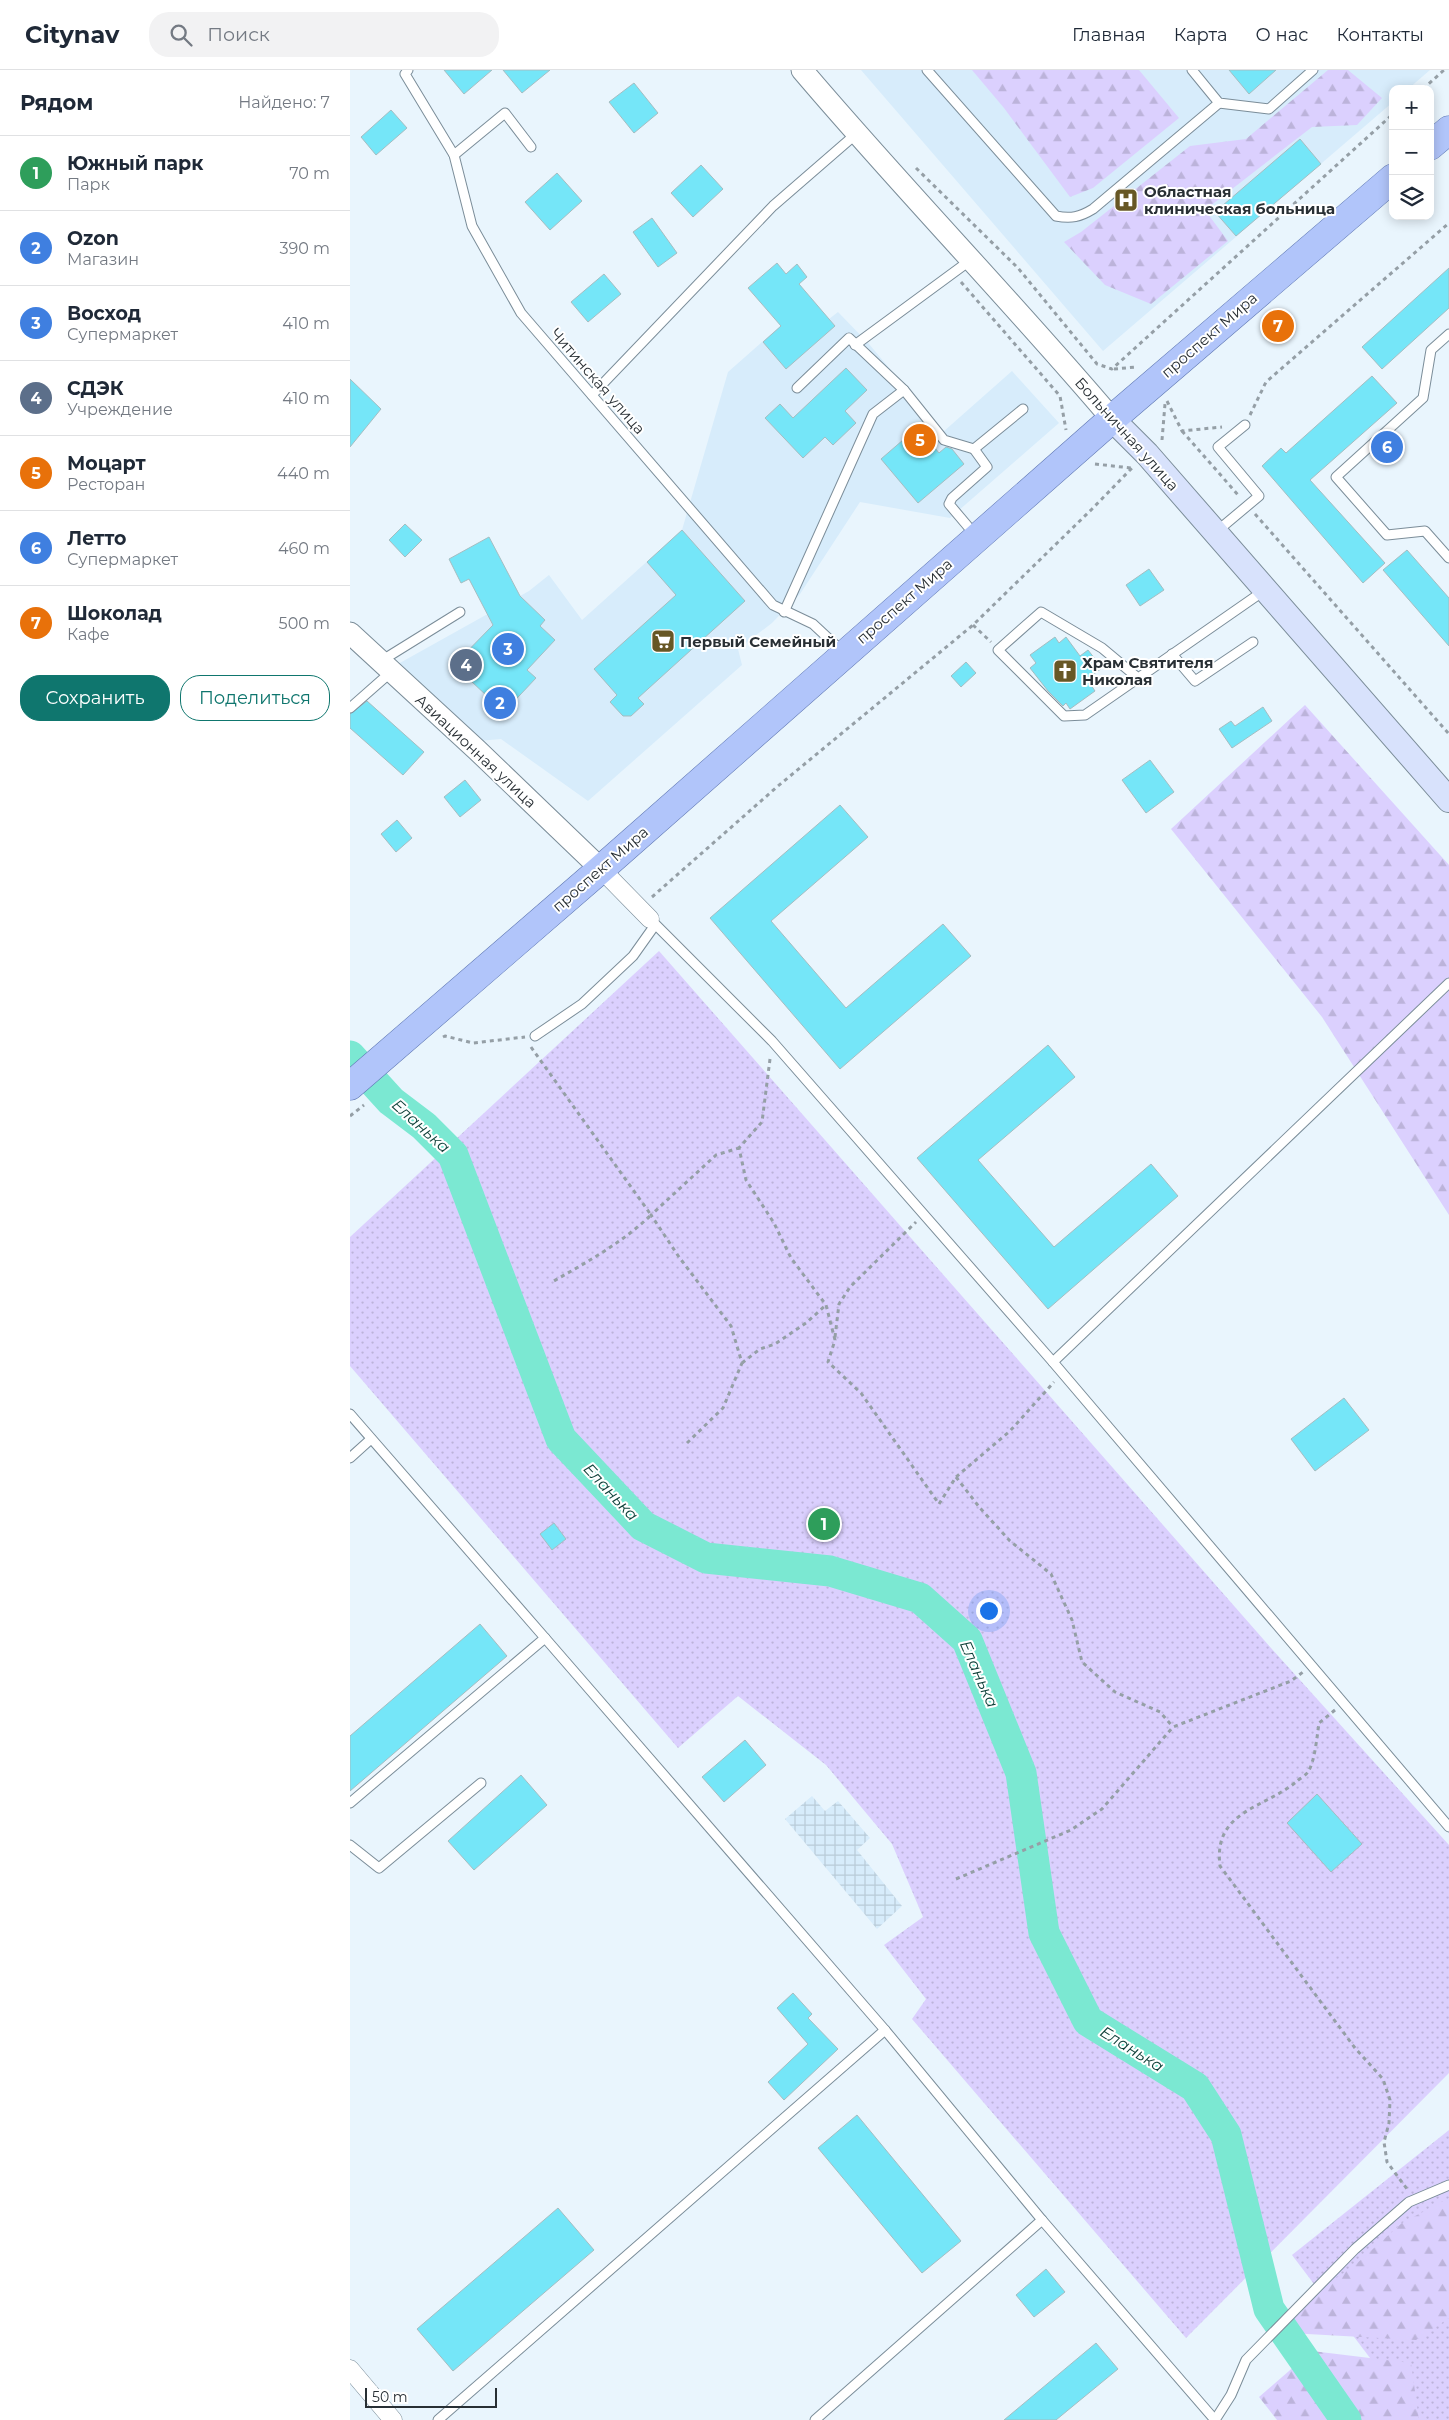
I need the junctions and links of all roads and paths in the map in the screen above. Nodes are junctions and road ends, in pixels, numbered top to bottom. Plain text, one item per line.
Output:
1 (802, 70) edge
2 (927, 70) edge
3 (1192, 70) edge
4 (1313, 70) edge
5 (1444, 70) edge
6 (406, 72) edge
7 (1427, 85) edge
8 (1219, 103) junction
9 (1389, 118) edge
10 (1449, 130) edge
11 (856, 134) junction
12 (1434, 143) edge
13 (532, 147) dead end
14 (454, 155) junction
15 (910, 161) dead end
16 (1389, 181) edge
17 (1449, 223) edge
18 (972, 259) junction
19 (1449, 334) edge
20 (855, 345) junction
21 (1138, 367) dead end
22 (1112, 369) junction
23 (797, 388) dead end
24 (904, 390) junction
25 (592, 395) junction
26 (1060, 396) dead end
27 (1023, 409) dead end
28 (1112, 419) junction
29 (1245, 424) junction
30 (1182, 431) junction
31 (1066, 433) dead end
32 (1162, 441) dead end
33 (974, 450) junction
34 (1090, 464) dead end
35 (1247, 506) junction
36 (1214, 534) junction
37 (977, 537) junction
38 (1449, 558) edge
39 (1265, 590) junction
40 (460, 612) dead end
41 (784, 612) junction
42 (973, 625) junction
43 (350, 633) edge
44 (1253, 642) dead end
45 (998, 650) junction
46 (844, 653) junction
47 (1172, 654) junction
48 (386, 667) junction
49 (1138, 678) junction
50 (350, 708) edge
51 (1449, 734) edge
52 (1449, 800) edge
53 (601, 869) junction
54 (648, 918) junction
55 (1449, 983) edge
56 (445, 1036) dead end
57 (535, 1036) junction
58 (772, 1041) junction
59 (350, 1086) edge
60 (739, 1148) junction
61 (651, 1215) junction
62 (924, 1215) junction
63 (552, 1282) dead end
64 (826, 1305) junction
65 (835, 1340) junction
66 (1053, 1362) junction
67 (742, 1363) junction
68 (1062, 1373) junction
69 (350, 1414) edge
70 (371, 1439) junction
71 (687, 1444) dead end
72 (350, 1458) edge
73 (956, 1477) junction
74 (545, 1638) junction
75 (1311, 1665) junction
76 (1344, 1704) junction
77 (1173, 1727) junction
78 (481, 1784) dead end
79 (350, 1803) edge
80 (1449, 1827) edge
81 (350, 1845) edge
82 (956, 1879) dead end
83 (885, 2030) junction
84 (1449, 2185) edge
85 (1416, 2199) junction
86 (1042, 2220) junction
87 (350, 2368) edge
88 (394, 2420) edge
89 (438, 2420) edge
90 (815, 2420) edge
91 (1215, 2420) edge

1 - 11 street, Больничная улица
2 - 8 lane
3 - 8 lane
4 - 8 lane
5 - 7 path
6 - 14 lane, Читинская улица
9 - 22 path
10 - 12 main road
11 - 18 street, Больничная улица
11 - 25 lane
13 - 14 lane
14 - 25 lane, Читинская улица
15 - 22 path
16 - 28 main road, проспект Мира
17 - 29 path
18 - 20 lane
18 - 28 street, Больничная улица
19 - 38 lane
20 - 23 lane
20 - 24 lane
21 - 22 path
24 - 33 lane
24 - 41 lane
25 - 41 lane, Читинская улица
26 - 31 path
27 - 33 lane
28 - 36 main road, Больничная улица
28 - 37 main road, проспект Мира
29 - 30 path
29 - 35 lane
30 - 32 path
30 - 35 path
33 - 37 lane
34 - 42 path
35 - 36 lane
35 - 51 path
36 - 39 main road, Больничная улица
37 - 46 main road, проспект Мира
39 - 47 lane
39 - 52 main road, Больничная улица
40 - 48 lane
41 - 46 lane, Читинская улица
42 - 45 path
42 - 54 path
43 - 48 street, Авиационная улица
44 - 47 lane
45 - 49 lane
45 - 49 lane
46 - 53 main road, проспект Мира
47 - 49 lane
48 - 50 lane
48 - 53 street, Авиационная улица
53 - 54 street
53 - 59 main road, проспект Мира
54 - 57 lane
54 - 58 lane
55 - 66 lane
56 - 57 path
57 - 61 path
58 - 60 path
58 - 62 lane
60 - 61 path
60 - 64 path
61 - 63 path
61 - 67 path
62 - 65 path
62 - 66 lane
64 - 65 path
64 - 67 path
65 - 73 path
66 - 68 lane
67 - 71 path
68 - 73 path
68 - 75 lane
69 - 70 lane
70 - 72 lane
70 - 74 lane
73 - 77 path
74 - 79 lane
74 - 83 lane
75 - 76 lane
75 - 77 path
76 - 80 lane
76 - 85 path
77 - 82 path
78 - 81 lane
83 - 86 lane
83 - 89 lane
84 - 85 lane
85 - 91 lane
86 - 90 lane
86 - 91 lane
87 - 88 street

